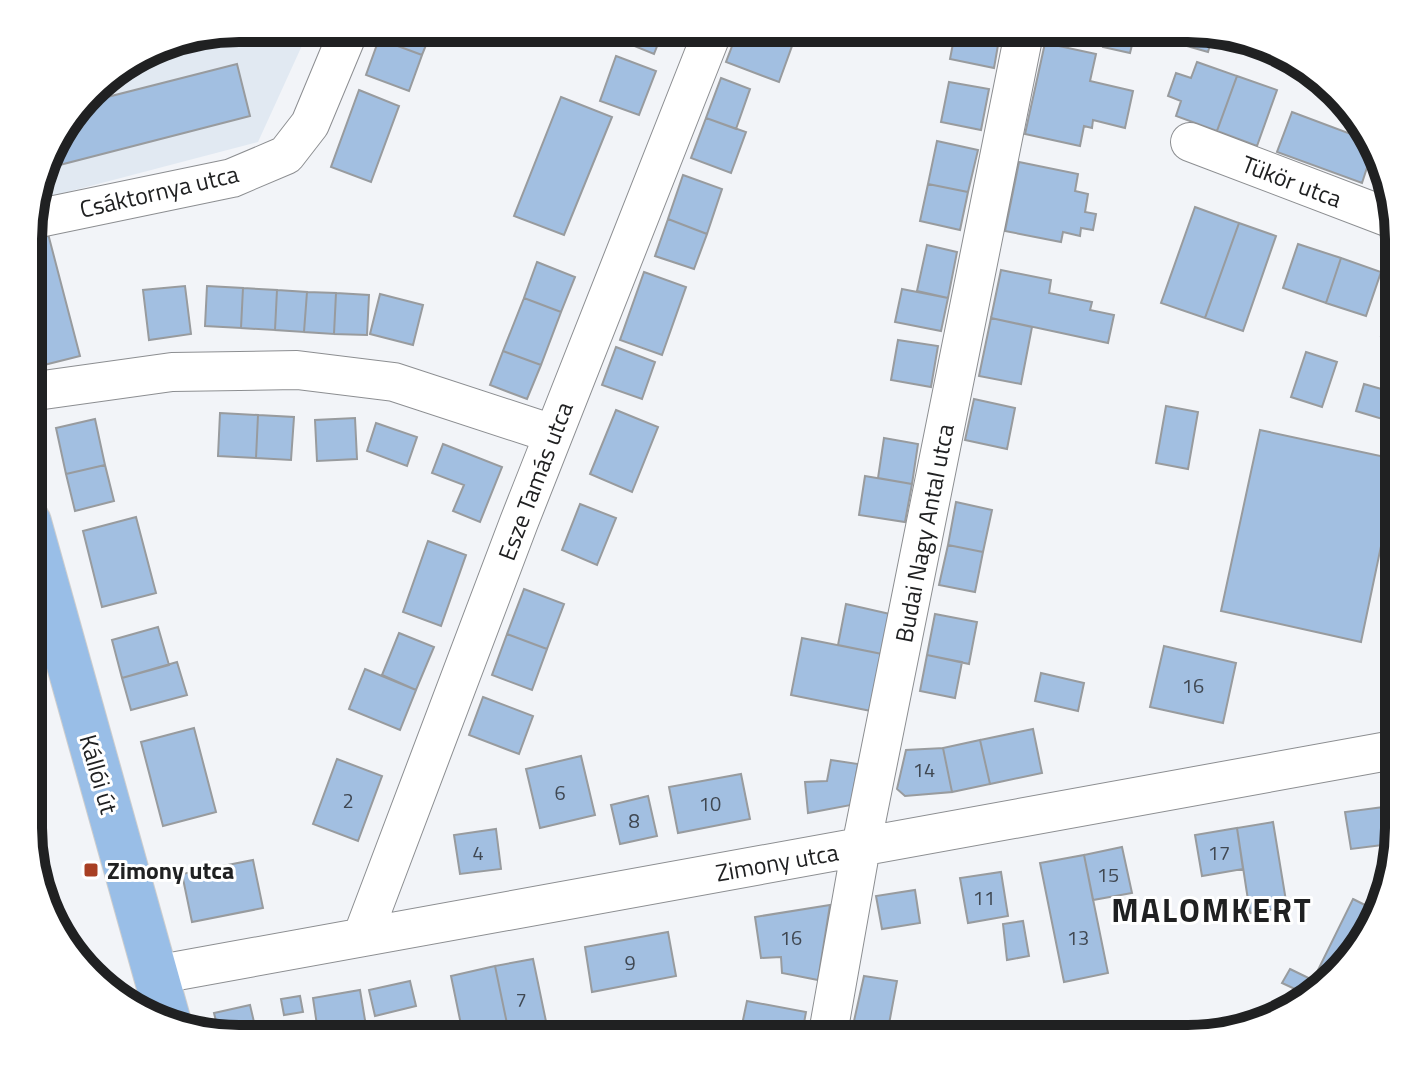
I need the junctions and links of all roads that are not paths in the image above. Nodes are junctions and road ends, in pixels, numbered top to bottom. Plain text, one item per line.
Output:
1 (344, 42) edge
2 (708, 42) edge
3 (1022, 42) edge
4 (1190, 142) dead end
5 (1383, 216) edge
6 (44, 217) edge
7 (42, 390) edge
8 (553, 434) junction
9 (42, 569) edge
10 (1385, 752) edge
11 (861, 847) junction
12 (362, 937) junction
13 (155, 975) junction
14 (166, 1011) edge
15 (829, 1025) edge

1 - 6 street, Csáktornya utca
2 - 8 street, Esze Tamás utca
3 - 11 street, Budai Nagy Antal utca
4 - 5 street, Tükör utca
7 - 8 street
8 - 12 street, Esze Tamás utca
9 - 13 main road, Kállói út
10 - 11 street, Zimony utca
11 - 12 street, Zimony utca
11 - 15 street, Budai Nagy Antal utca
12 - 13 street, Zimony utca
13 - 14 main road, Kállói út

